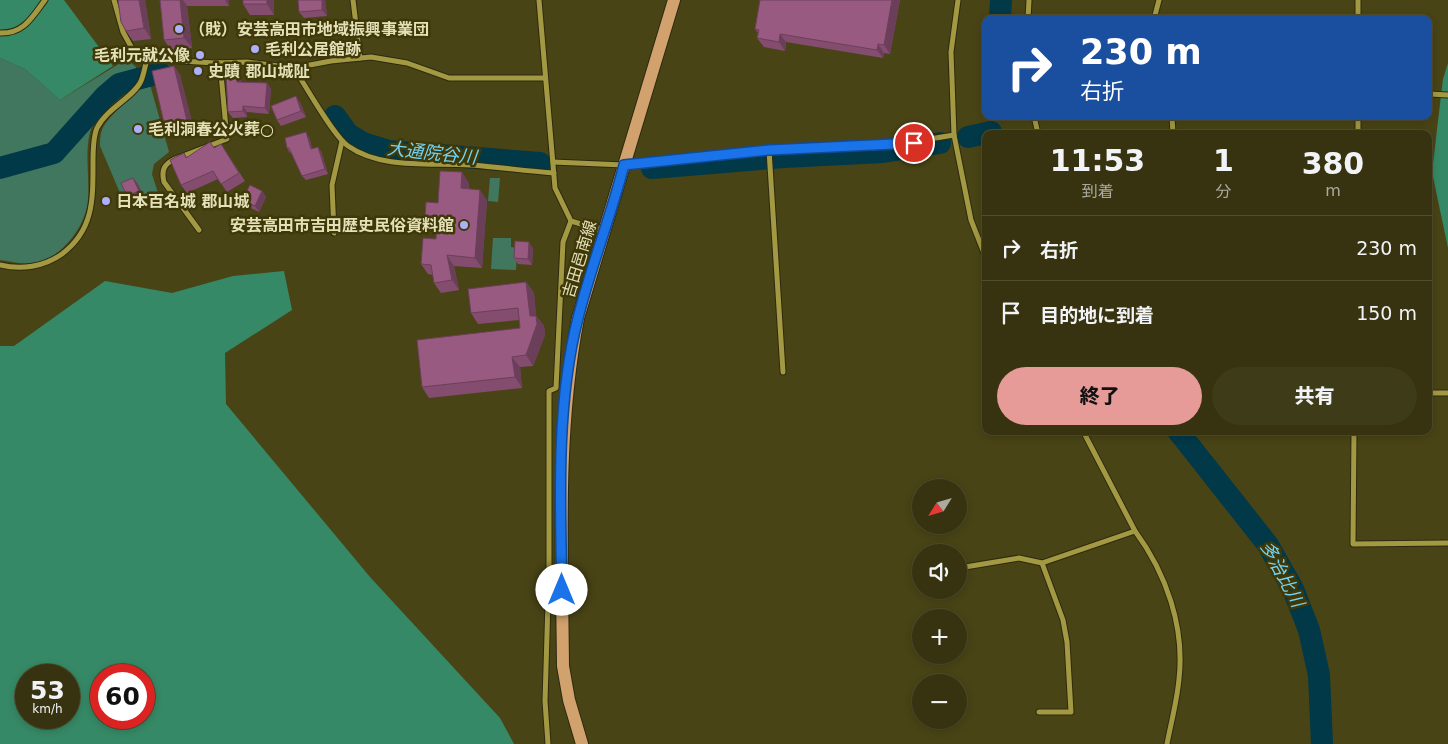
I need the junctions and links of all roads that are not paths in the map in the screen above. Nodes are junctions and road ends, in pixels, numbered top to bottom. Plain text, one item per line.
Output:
1 (45, 0) edge
2 (114, 0) edge
3 (353, 0) edge
4 (539, 0) edge
5 (674, 0) edge
6 (958, 0) edge
7 (1029, 0) edge
8 (1159, 0) edge
9 (1358, 0) edge
10 (1028, 15) edge
11 (1155, 15) edge
12 (1358, 15) edge
13 (0, 33) edge
14 (147, 58) junction
15 (360, 58) junction
16 (220, 63) junction
17 (294, 68) junction
18 (544, 78) junction
19 (1432, 94) edge
20 (1448, 95) edge
21 (954, 134) junction
22 (342, 140) junction
23 (769, 150) junction
24 (553, 162) junction
25 (624, 165) junction
26 (554, 173) junction
27 (571, 221) junction
28 (199, 230) dead end
29 (605, 231) junction
30 (334, 234) dead end
31 (982, 248) edge
32 (0, 265) edge
33 (783, 372) dead end
34 (1432, 393) edge
35 (1448, 393) edge
36 (1085, 435) edge
37 (1354, 435) edge
38 (1135, 531) junction
39 (1448, 543) edge
40 (1042, 564) junction
41 (967, 567) edge
42 (1039, 712) dead end
43 (548, 744) edge
44 (582, 744) edge
45 (1167, 744) edge

1 - 13 street
2 - 14 street
3 - 15 street
4 - 18 street
5 - 25 main road, 吉田邑南線
6 - 21 street
7 - 10 street
8 - 11 street
9 - 12 street
14 - 16 street
14 - 32 street
15 - 17 street
15 - 18 street
16 - 17 street
16 - 28 street
17 - 22 street
18 - 24 street
19 - 20 street
21 - 23 street
21 - 31 street
22 - 26 street
22 - 30 street
23 - 25 street
23 - 33 street
24 - 25 street
24 - 26 street
25 - 29 main road, 吉田邑南線
26 - 27 street
27 - 29 street
27 - 43 street
29 - 44 main road, 吉田邑南線
34 - 35 street
36 - 38 street
37 - 39 street
38 - 40 street
38 - 45 street
40 - 41 street
40 - 42 street

